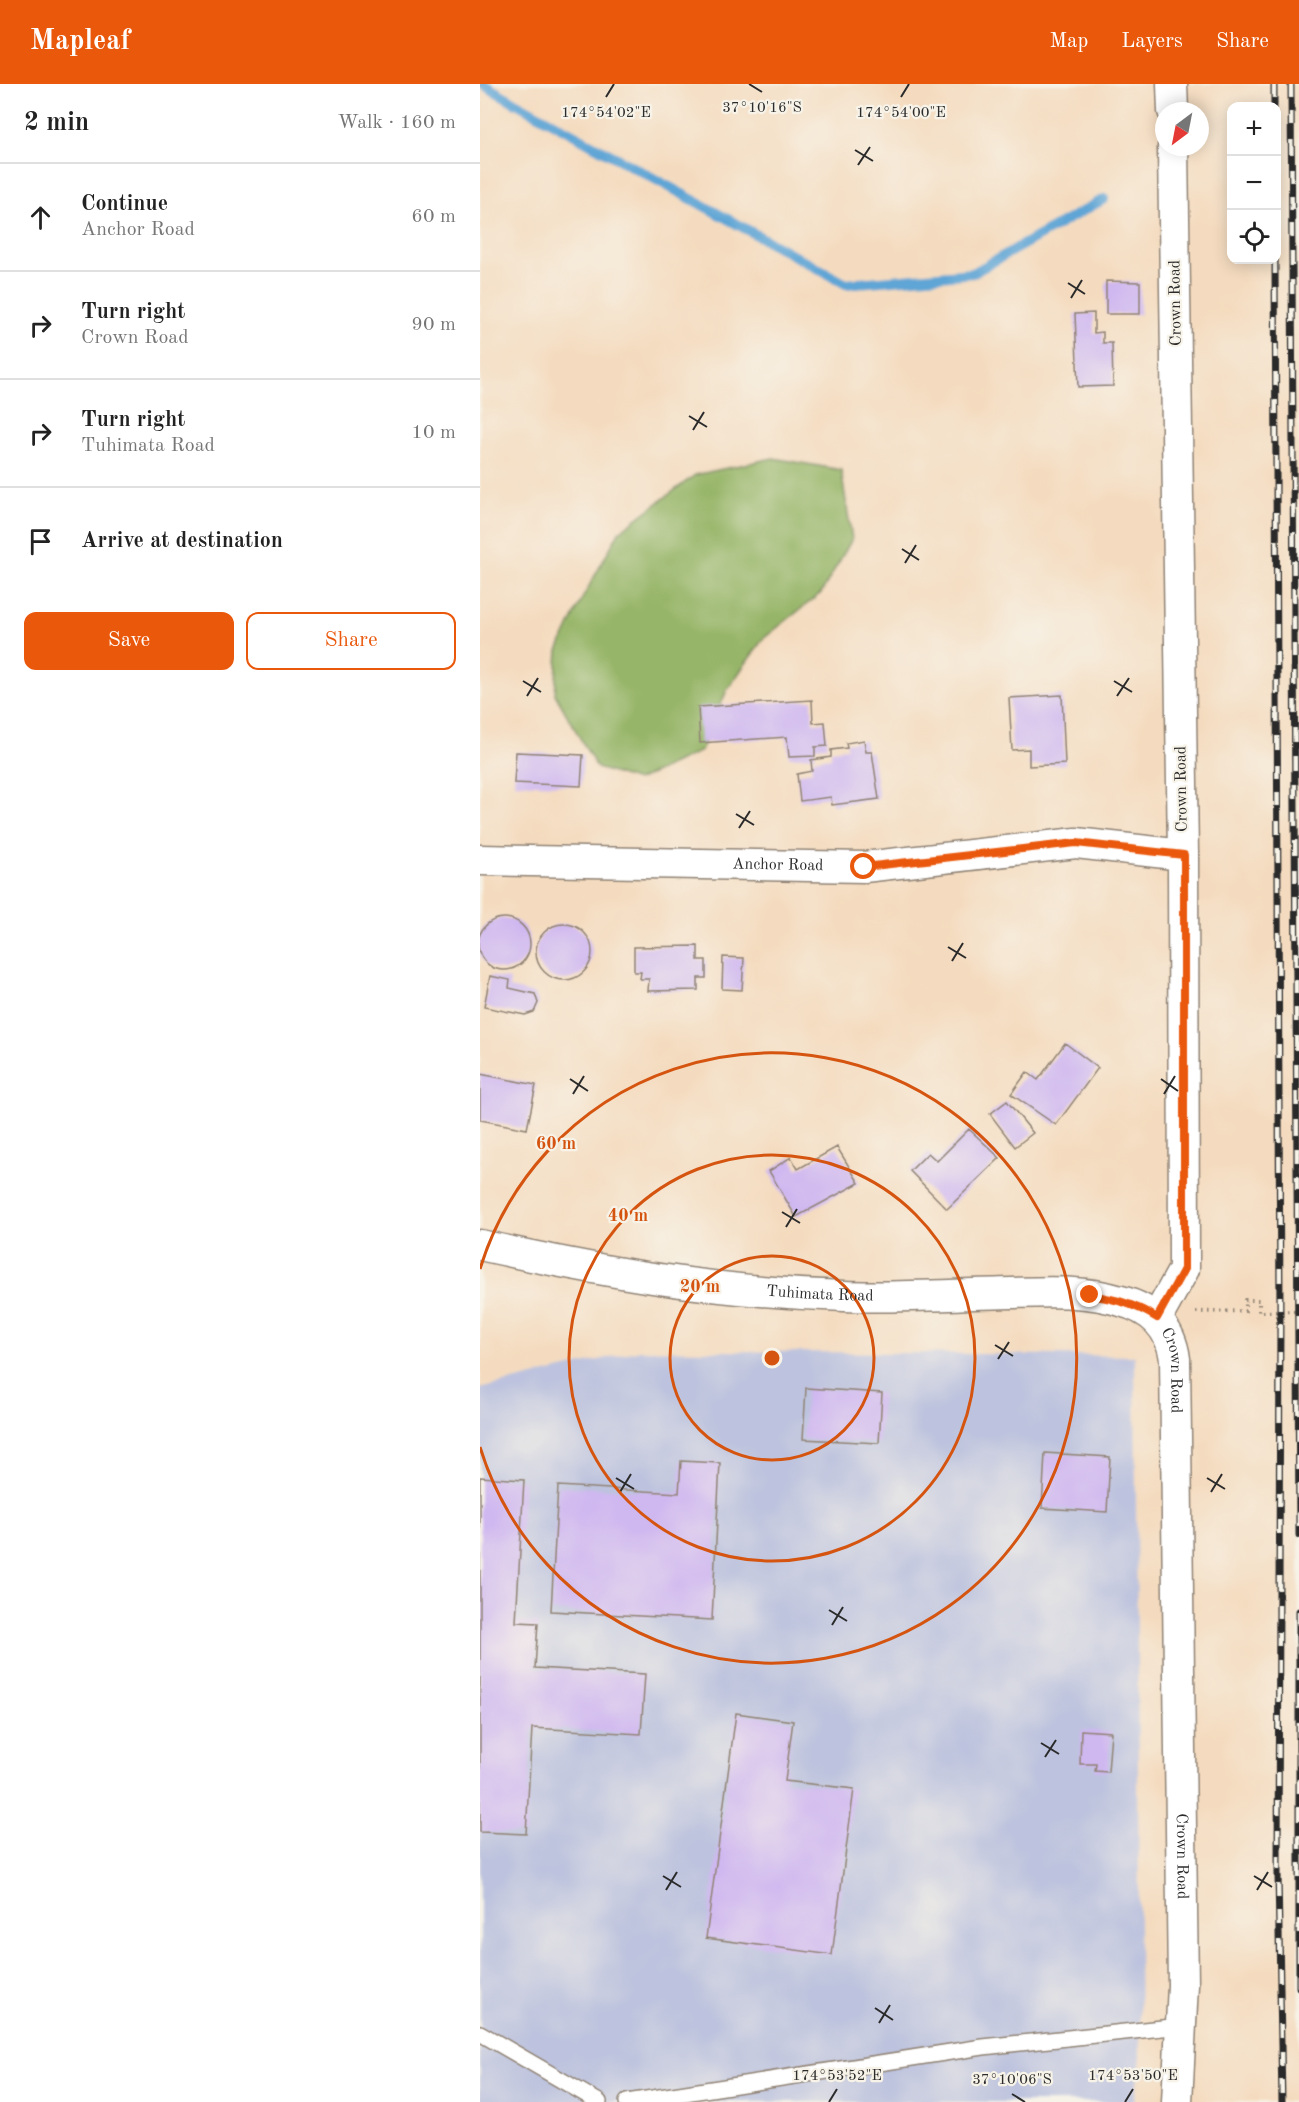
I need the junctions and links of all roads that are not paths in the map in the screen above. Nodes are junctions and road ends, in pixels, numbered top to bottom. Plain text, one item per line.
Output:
1 (1172, 84) edge
2 (1173, 102) edge
3 (1173, 156) edge
4 (1184, 855) junction
5 (480, 860) edge
6 (480, 1245) edge
7 (1157, 1318) junction
8 (1181, 2026) junction
9 (481, 2036) edge
10 (599, 2102) edge
11 (627, 2102) edge
12 (1177, 2102) edge

1 - 2 street
3 - 4 street, Crown Road
4 - 5 street, Anchor Road
4 - 7 street, Crown Road
6 - 7 street, Tuhimata Road
7 - 8 street, Crown Road
8 - 11 lane
8 - 12 street, Crown Road
9 - 10 lane

